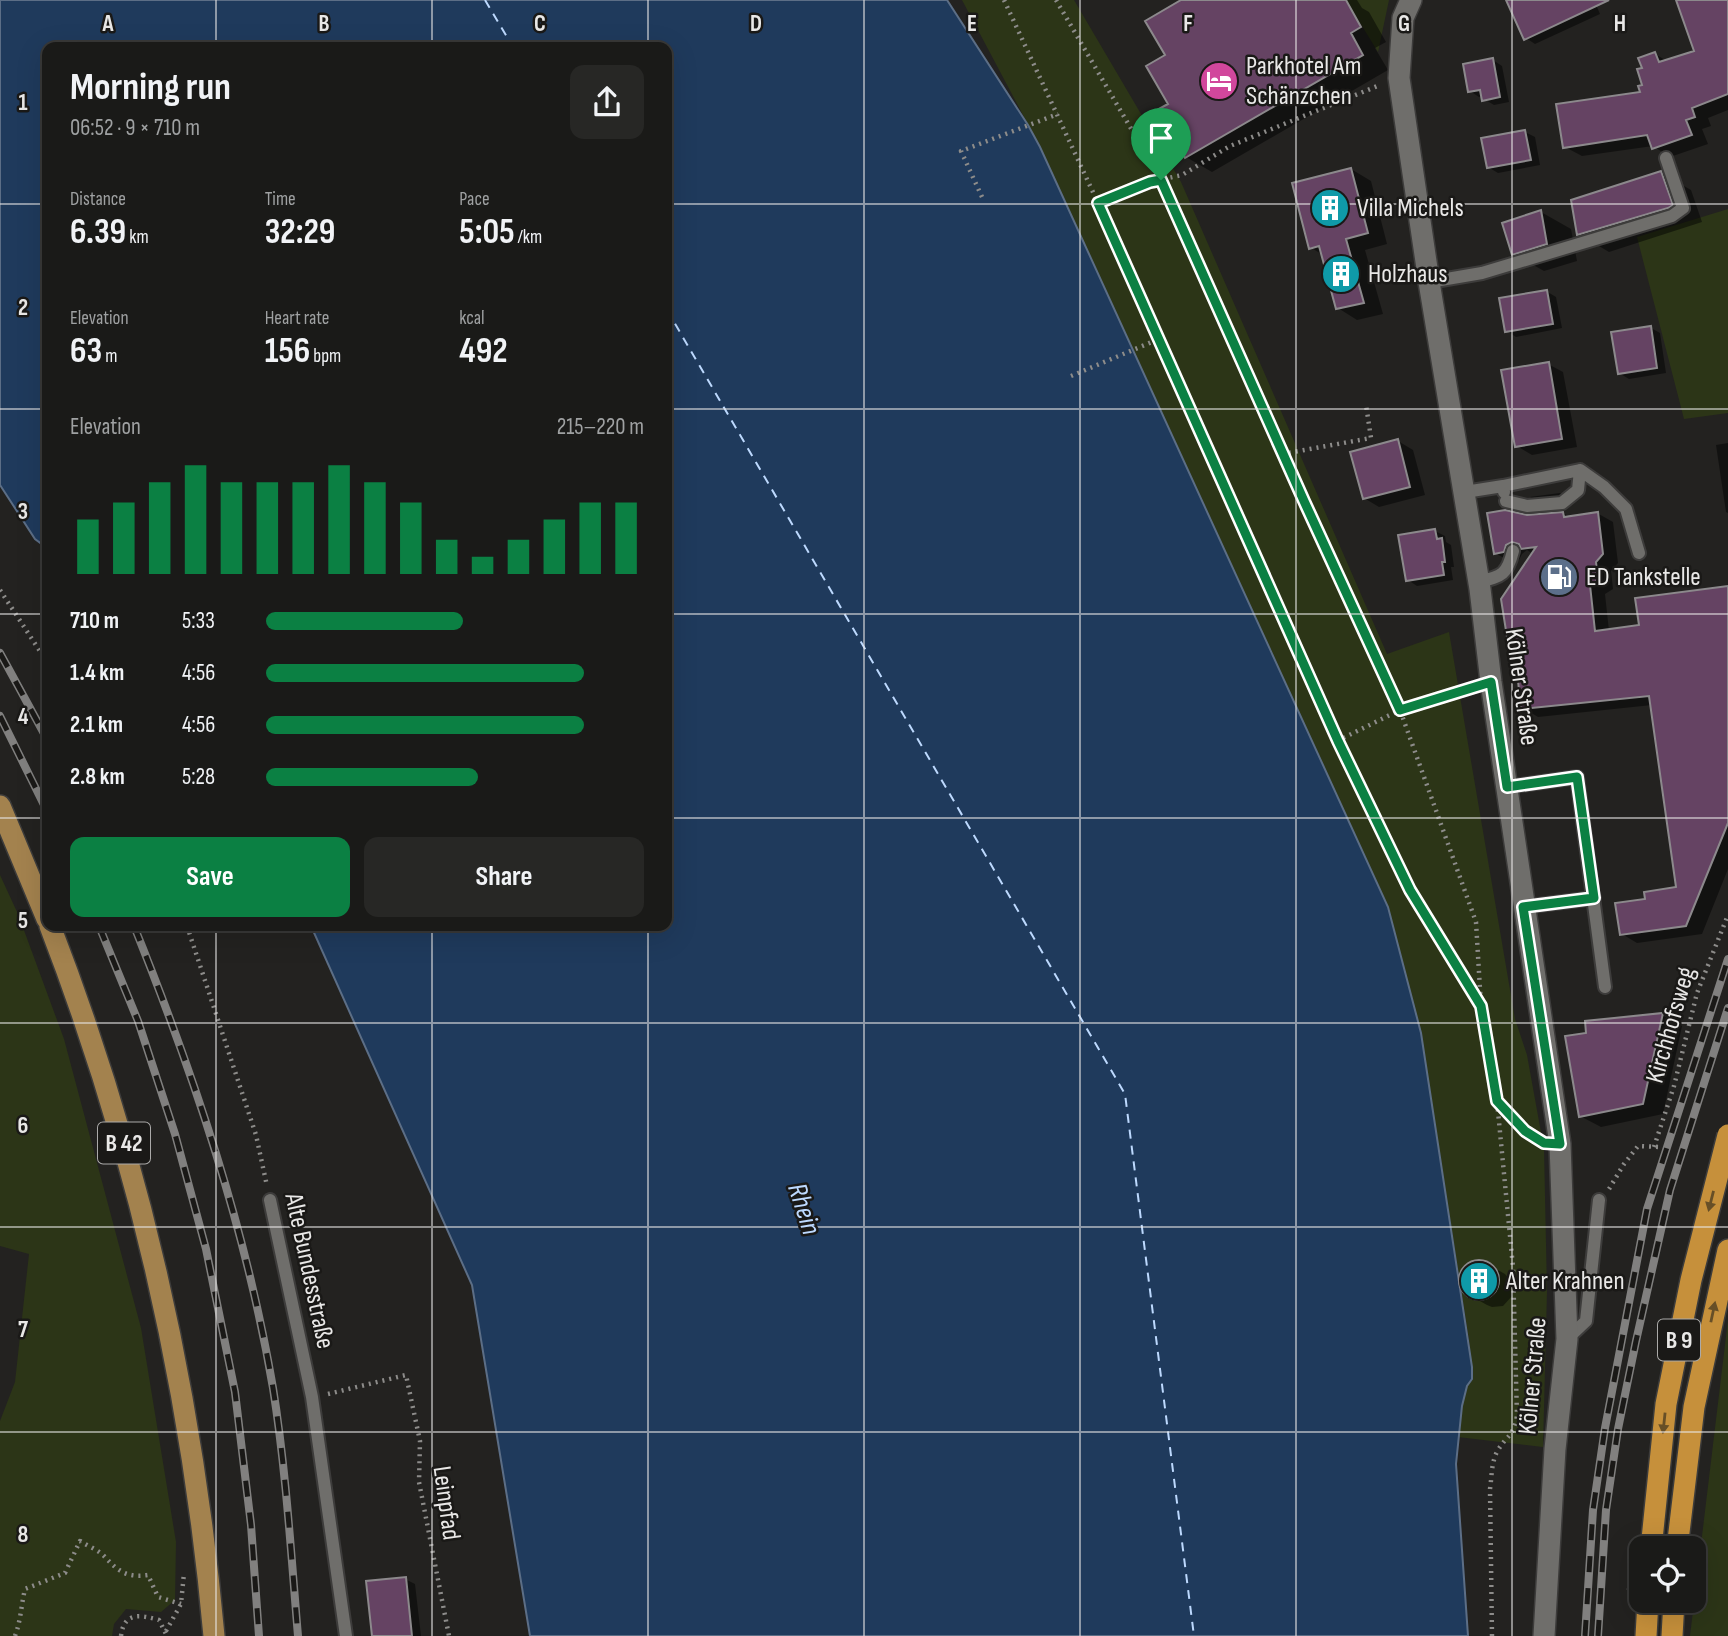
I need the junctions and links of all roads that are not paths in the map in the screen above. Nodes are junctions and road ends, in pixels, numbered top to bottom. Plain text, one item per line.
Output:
1 (1411, 0) edge
2 (1666, 158) dead end
3 (1429, 282) junction
4 (1580, 470) junction
5 (1503, 486) junction
6 (1465, 492) junction
7 (1513, 551) dead end
8 (1639, 554) dead end
9 (1479, 582) junction
10 (1507, 787) junction
11 (0, 806) edge
12 (1594, 898) junction
13 (42, 907) edge
14 (1523, 907) junction
15 (52, 931) edge
16 (1605, 987) dead end
17 (1728, 1135) edge
18 (270, 1200) road end
19 (1599, 1200) road end
20 (1728, 1250) edge
21 (1567, 1339) junction
22 (1652, 1536) edge
23 (1679, 1536) edge
24 (1647, 1613) edge
25 (1673, 1613) edge
26 (214, 1636) edge
27 (346, 1636) edge
28 (1544, 1636) edge
29 (1646, 1636) edge
30 (1672, 1636) edge

1 - 3 street, Kölner Straße
2 - 3 lane
3 - 6 street, Kölner Straße
4 - 5 lane
4 - 5 lane
4 - 8 lane
5 - 6 lane
6 - 9 street, Kölner Straße
7 - 9 lane
9 - 10 street, Kölner Straße
10 - 12 lane
10 - 14 street, Kölner Straße
11 - 13 main road
12 - 14 lane
12 - 16 lane
14 - 21 street, Kölner Straße
15 - 26 main road, B 42
17 -> 22 highway, B 9, bridge
18 - 27 lane, Alte Bundesstraße
19 - 21 lane
23 -> 20 highway, B 9
21 - 28 street, Kölner Straße
24 - 29 highway
25 - 30 highway

